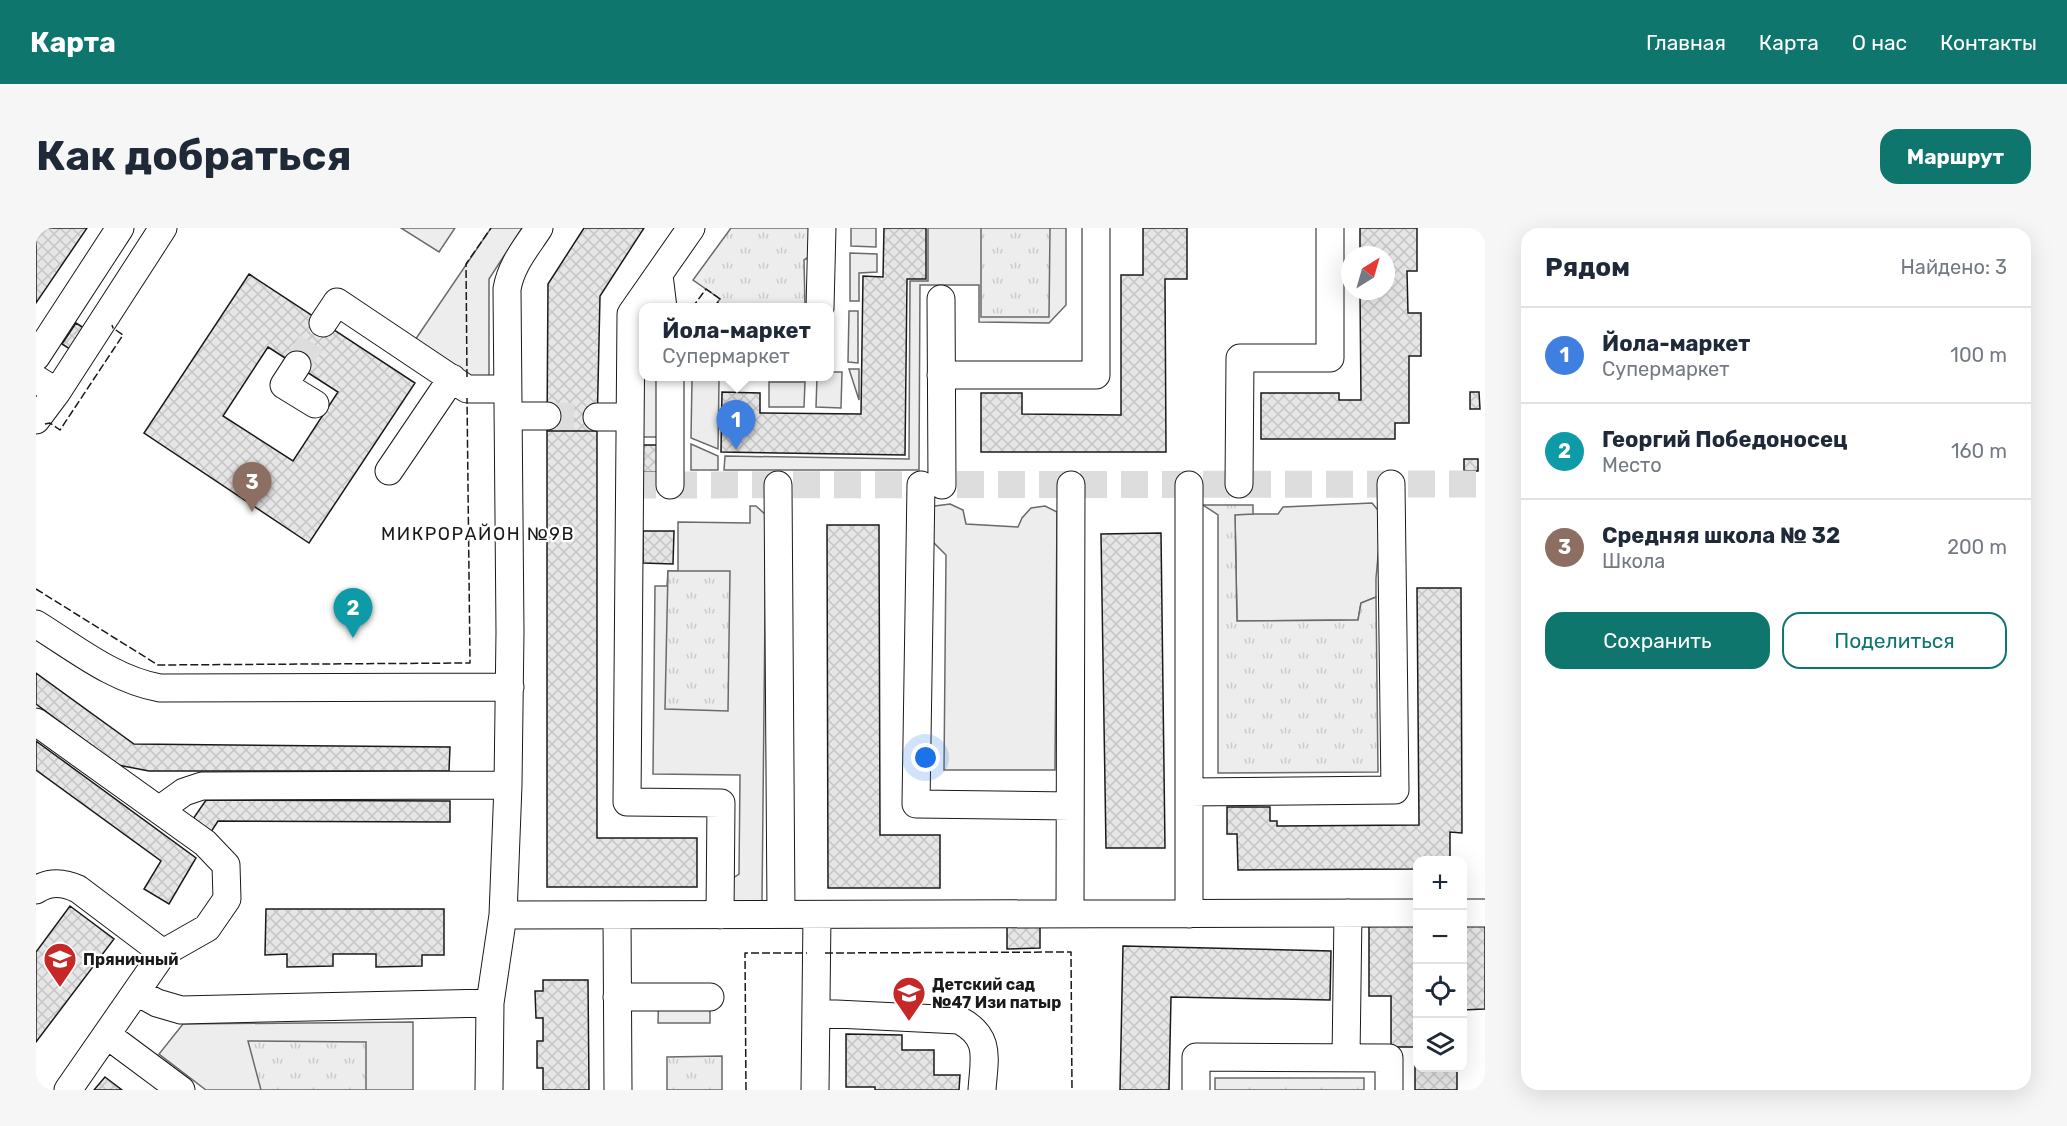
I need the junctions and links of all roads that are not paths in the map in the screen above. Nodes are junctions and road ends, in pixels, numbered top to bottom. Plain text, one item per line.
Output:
1 (120, 228) edge
2 (163, 228) edge
3 (539, 228) edge
4 (691, 228) edge
5 (822, 228) edge
6 (1096, 228) edge
7 (1330, 228) edge
8 (659, 275) junction
9 (941, 299) dead end
10 (662, 303) edge
11 (820, 303) edge
12 (323, 323) tunnel mouth
13 (36, 357) edge
14 (297, 365) tunnel mouth
15 (941, 375) junction
16 (452, 378) junction
17 (670, 381) edge
18 (46, 386) edge
19 (507, 389) junction
20 (315, 404) dead end
21 (508, 416) junction
22 (548, 416) tunnel mouth
23 (597, 417) tunnel mouth
24 (630, 417) junction
25 (36, 420) edge
26 (389, 471) dead end
27 (1071, 484) dead end
28 (1189, 484) dead end
29 (1239, 484) dead end
30 (1391, 484) dead end
31 (670, 485) dead end
32 (778, 485) dead end
33 (36, 624) edge
34 (510, 687) junction
35 (36, 722) edge
36 (508, 785) junction
37 (1189, 792) junction
38 (1070, 806) junction
39 (159, 810) junction
40 (36, 890) edge
41 (1348, 913) junction
42 (1413, 913) edge
43 (1467, 913) edge
44 (1485, 913) edge
45 (1070, 914) junction
46 (1189, 914) junction
47 (502, 915) junction
48 (617, 915) junction
49 (720, 915) junction
50 (781, 915) junction
51 (817, 915) junction
52 (164, 953) junction
53 (137, 992) junction
54 (617, 997) junction
55 (710, 997) dead end
56 (490, 1003) junction
57 (816, 1013) junction
58 (107, 1035) junction
59 (1346, 1058) junction
60 (68, 1090) edge
61 (181, 1090) edge
62 (489, 1090) edge
63 (618, 1090) edge
64 (814, 1090) edge
65 (982, 1090) edge
66 (1196, 1090) edge
67 (1389, 1090) edge

1 - 13 lane
2 - 18 lane
3 - 19 lane
4 - 8 lane
5 - 11 lane
6 - 15 lane
7 - 29 lane
8 - 10 lane
8 - 24 lane
9 - 15 lane
12 - 16 lane
14 - 20 lane
15 - 38 lane
16 - 19 lane
16 - 26 lane
17 - 31 lane
18 - 25 lane
19 - 21 lane
21 - 22 lane
21 - 34 lane
23 - 24 lane
24 - 49 lane
27 - 38 lane
28 - 37 lane
30 - 37 lane
32 - 50 lane
33 - 34 lane
34 - 36 lane
35 - 39 lane
36 - 39 lane
36 - 47 lane
37 - 46 lane
38 - 45 lane
39 - 52 lane
40 - 52 lane
41 - 42 lane
41 - 46 lane
41 - 59 lane
43 - 44 lane
45 - 46 lane
45 - 51 lane
47 - 48 lane
47 - 56 lane
48 - 49 lane
48 - 54 lane
49 - 50 lane
50 - 51 lane
51 - 57 lane
52 - 53 lane
53 - 56 lane
53 - 58 lane
54 - 55 lane
54 - 63 lane
56 - 62 lane
57 - 64 lane
57 - 65 lane
58 - 60 lane
58 - 61 lane
59 - 66 lane
59 - 67 lane

